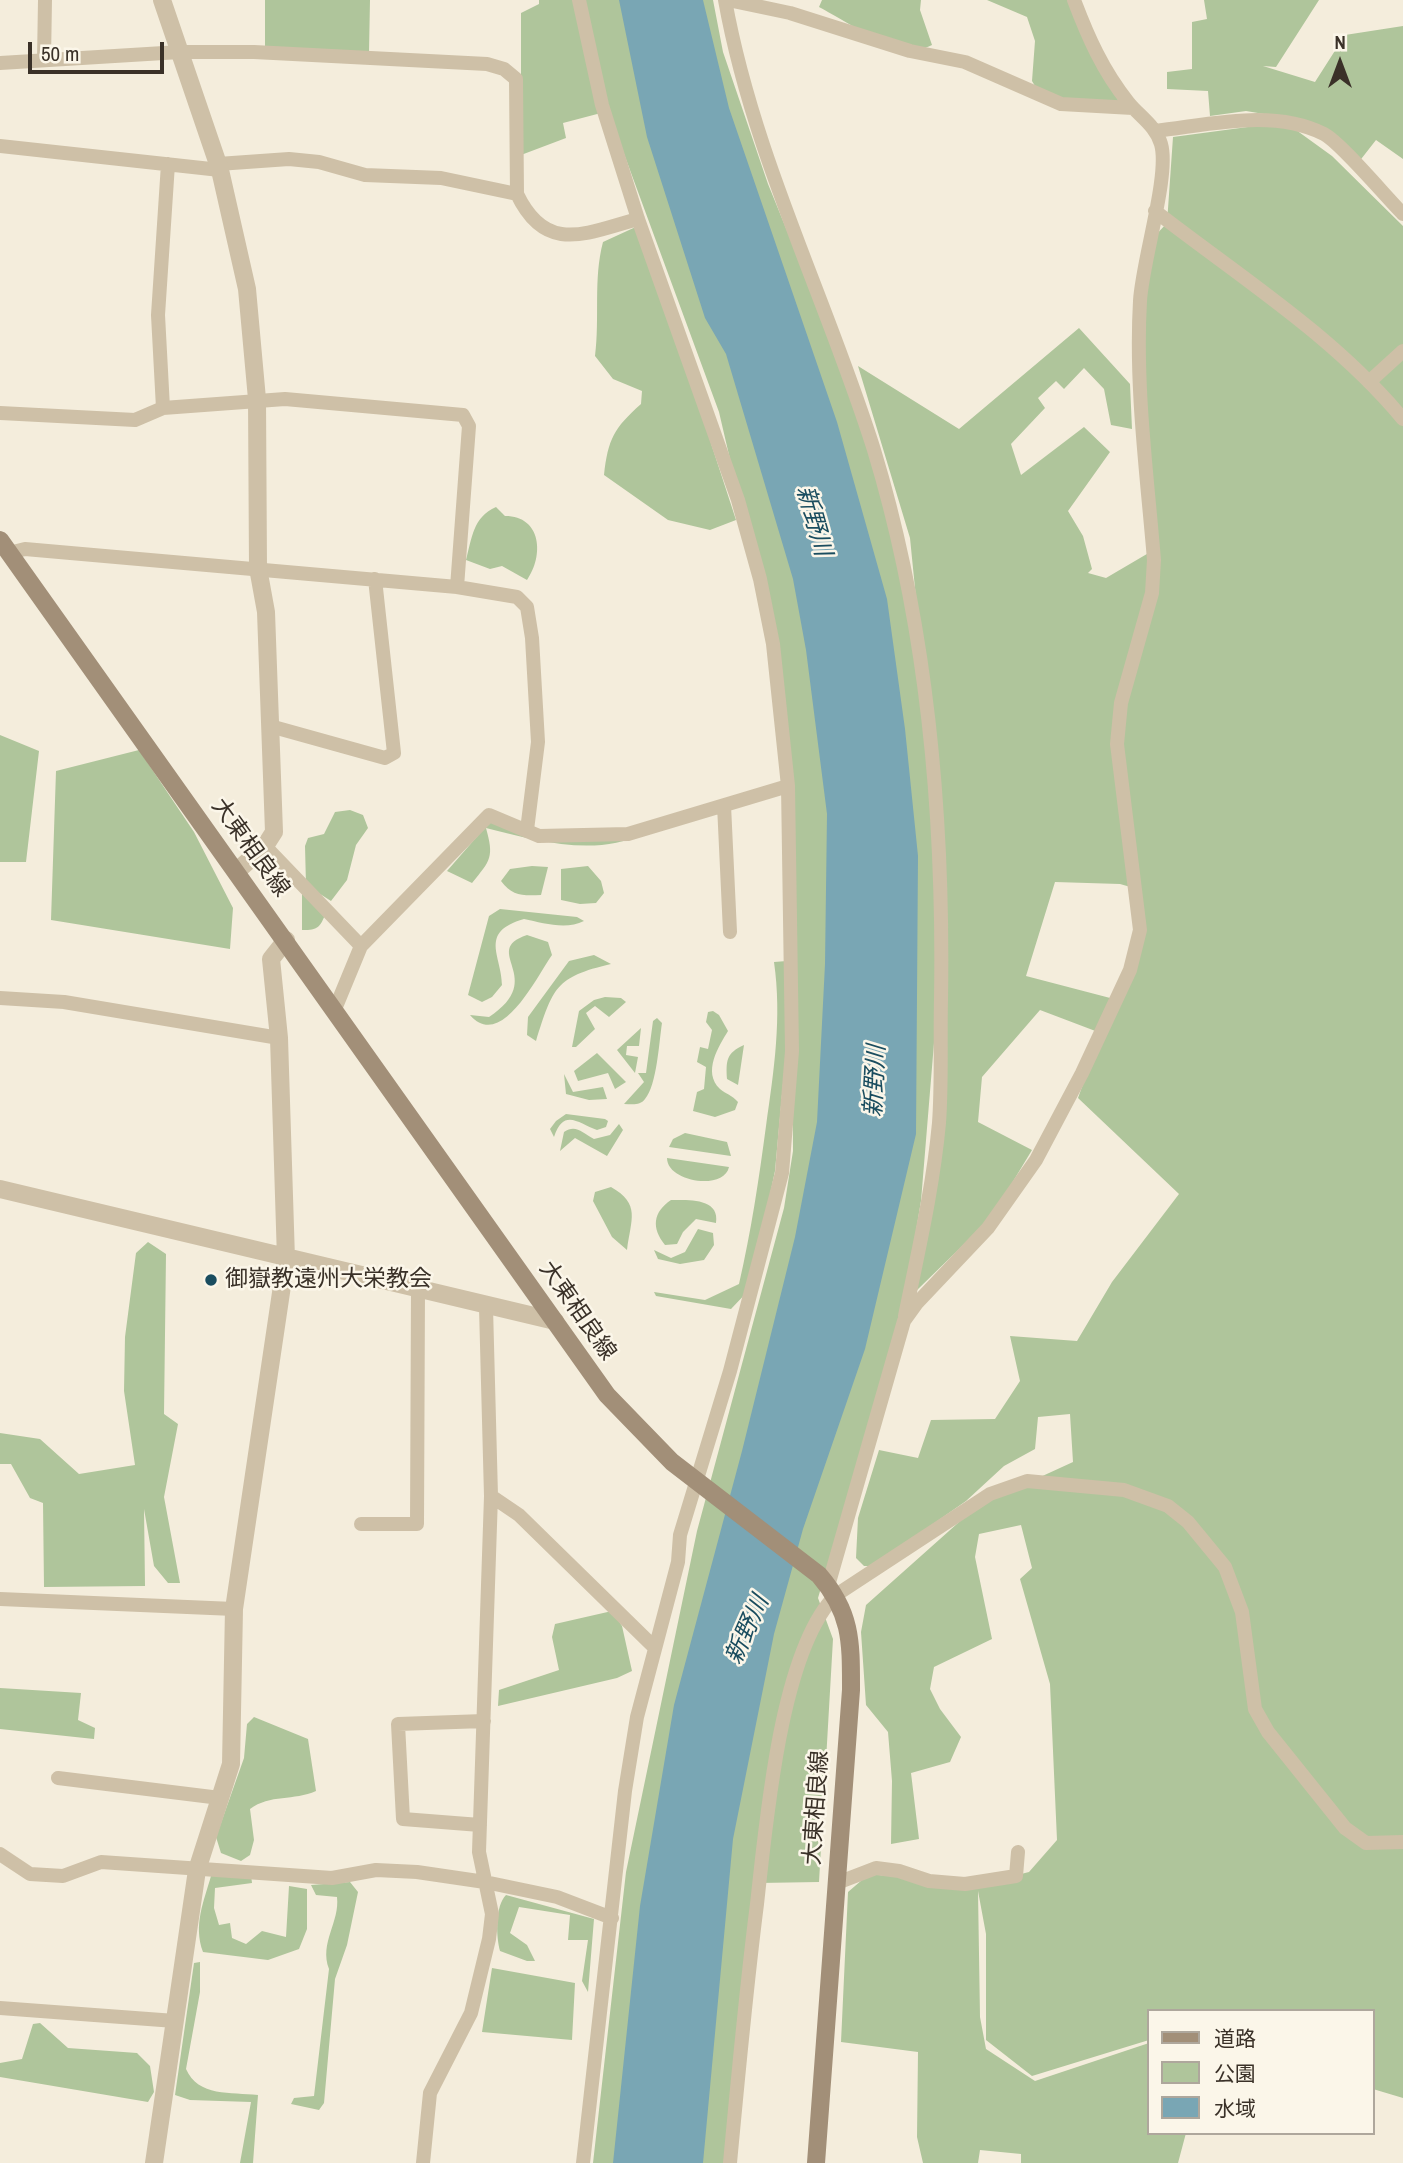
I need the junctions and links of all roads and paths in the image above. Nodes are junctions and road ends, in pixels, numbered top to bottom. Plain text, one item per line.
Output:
1 (45, 0) edge
2 (162, 0) edge
3 (579, 0) edge
4 (727, 0) edge
5 (1074, 0) edge
6 (180, 52) junction
7 (44, 61) junction
8 (0, 63) edge
9 (1133, 108) junction
10 (1155, 131) junction
11 (0, 146) edge
12 (168, 164) junction
13 (219, 167) junction
14 (517, 194) junction
15 (1155, 211) junction
16 (1403, 214) edge
17 (638, 219) junction
18 (1403, 351) edge
19 (1369, 382) junction
20 (257, 399) junction
21 (163, 408) junction
22 (0, 413) edge
23 (1403, 419) edge
24 (5, 547) edge
25 (258, 568) junction
26 (375, 579) junction
27 (457, 587) junction
28 (270, 726) junction
29 (788, 786) junction
30 (724, 805) junction
31 (527, 830) junction
32 (265, 846) junction
33 (237, 871) junction
34 (730, 932) dead end
35 (286, 940) junction
36 (361, 946) junction
37 (0, 998) edge
38 (335, 1009) junction
39 (279, 1038) junction
40 (0, 1189) edge
41 (286, 1259) junction
42 (418, 1290) junction
43 (486, 1307) junction
44 (555, 1321) junction
45 (904, 1321) junction
46 (699, 1484) junction
47 (491, 1496) junction
48 (361, 1524) dead end
49 (828, 1585) junction
50 (0, 1599) edge
51 (234, 1609) junction
52 (654, 1647) junction
53 (484, 1721) junction
54 (58, 1778) dead end
55 (220, 1798) junction
56 (480, 1825) junction
57 (1403, 1842) edge
58 (1018, 1852) dead end
59 (0, 1854) edge
60 (197, 1870) junction
61 (485, 1882) junction
62 (836, 1883) junction
63 (612, 1918) junction
64 (0, 2008) edge
65 (175, 2021) junction
66 (153, 2163) edge
67 (423, 2163) edge
68 (583, 2163) edge
69 (730, 2163) edge
70 (816, 2163) edge

1 - 7 street
2 - 6 street
3 - 17 street
4 - 9 street
4 - 45 street
5 - 9 street
6 - 7 street
6 - 13 street
6 - 14 street
7 - 8 street
9 - 10 street
10 - 15 street
10 - 16 street
11 - 12 street
12 - 13 street
12 - 21 street
13 - 14 street
13 - 20 street
14 - 17 street
15 - 19 street
15 - 45 street
17 - 29 street
18 - 19 street
19 - 23 street
20 - 21 street
20 - 25 street
20 - 27 street
21 - 22 street
24 - 25 street
24 - 33 main road, 大東相良線
25 - 26 street
25 - 28 street
26 - 27 street
26 - 28 street
27 - 31 street
28 - 32 street
29 - 30 street
29 - 46 street
30 - 31 street
30 - 34 street
31 - 36 street
32 - 33 street
32 - 36 street
33 - 35 main road, 大東相良線
35 - 38 main road, 大東相良線
35 - 39 street
36 - 38 street
37 - 39 street
38 - 44 main road, 大東相良線
39 - 41 street
40 - 41 street
41 - 42 street
41 - 51 street
42 - 43 street
42 - 48 street
43 - 44 street
43 - 47 street
44 - 46 main road, 大東相良線
45 - 49 street
46 - 49 main road, 大東相良線
46 - 52 street
47 - 52 street
47 - 53 street
49 - 57 street
49 - 62 main road, 大東相良線
49 - 69 street
50 - 51 street
51 - 55 street
52 - 63 street
53 - 56 street
53 - 56 street
54 - 55 street
55 - 60 street
56 - 61 street
58 - 62 street
59 - 60 street
60 - 61 street
60 - 65 street
61 - 63 street
61 - 67 street
62 - 70 main road, 大東相良線
63 - 68 street
64 - 65 street
65 - 66 street

